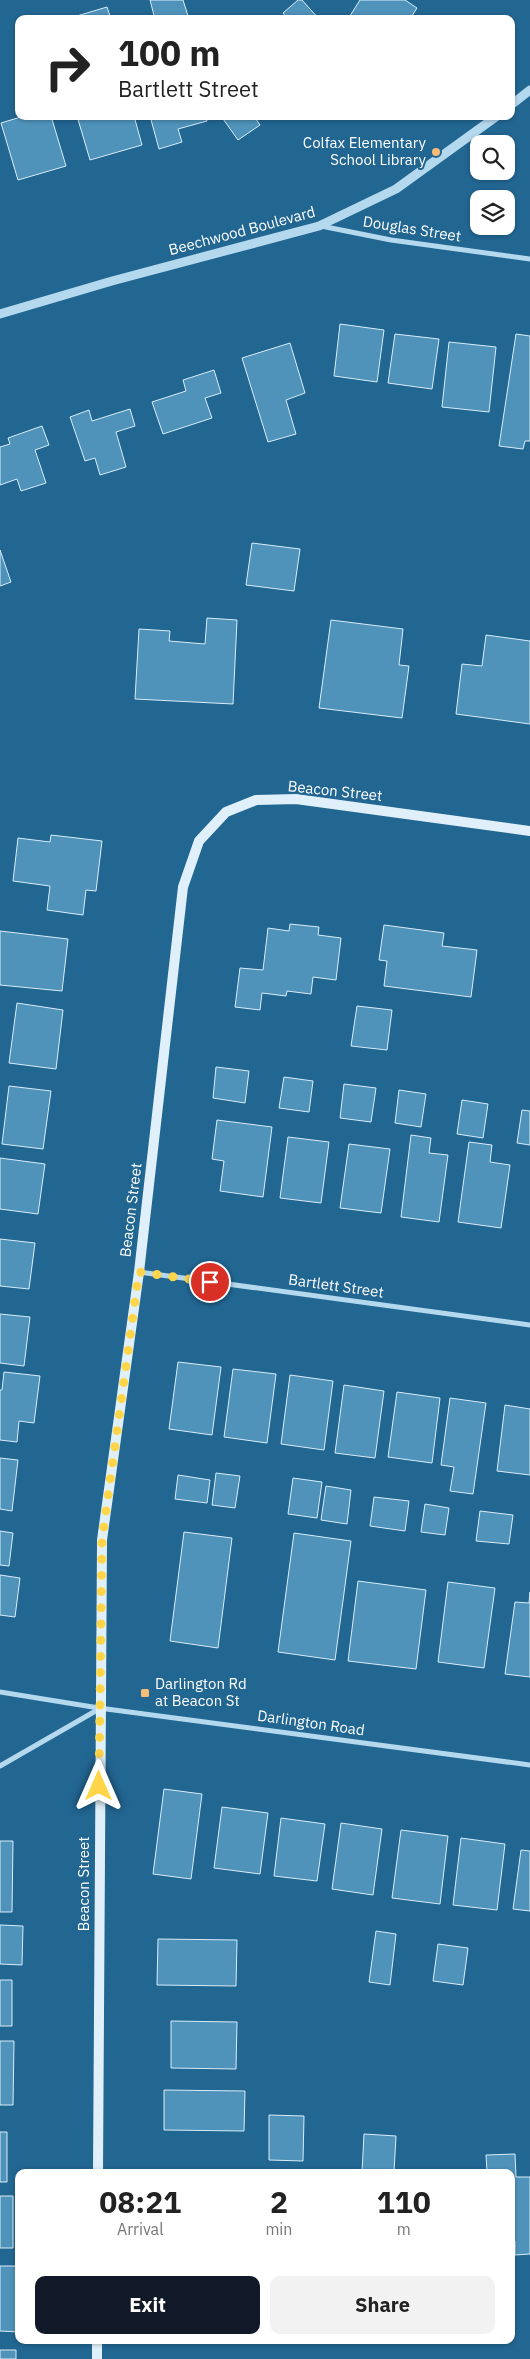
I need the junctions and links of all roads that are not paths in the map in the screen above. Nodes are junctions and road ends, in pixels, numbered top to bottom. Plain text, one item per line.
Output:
1 (530, 90) edge
2 (515, 102) edge
3 (491, 120) edge
4 (319, 226) junction
5 (530, 259) edge
6 (0, 314) edge
7 (530, 831) edge
8 (139, 1272) junction
9 (530, 1326) edge
10 (0, 1692) edge
11 (99, 1708) junction
12 (530, 1765) edge
13 (0, 1766) edge
14 (98, 2169) edge
15 (97, 2344) edge
16 (97, 2359) edge

1 - 2 street
3 - 4 street, Beechwood Boulevard
4 - 5 street, Douglas Street
4 - 6 street, Beechwood Boulevard
7 - 8 main road, Beacon Street
8 - 9 street, Bartlett Street
8 - 11 main road, Beacon Street
10 - 11 street, Darlington Road
11 - 12 street, Darlington Road
11 - 13 street
11 - 14 main road, Beacon Street
15 - 16 main road

